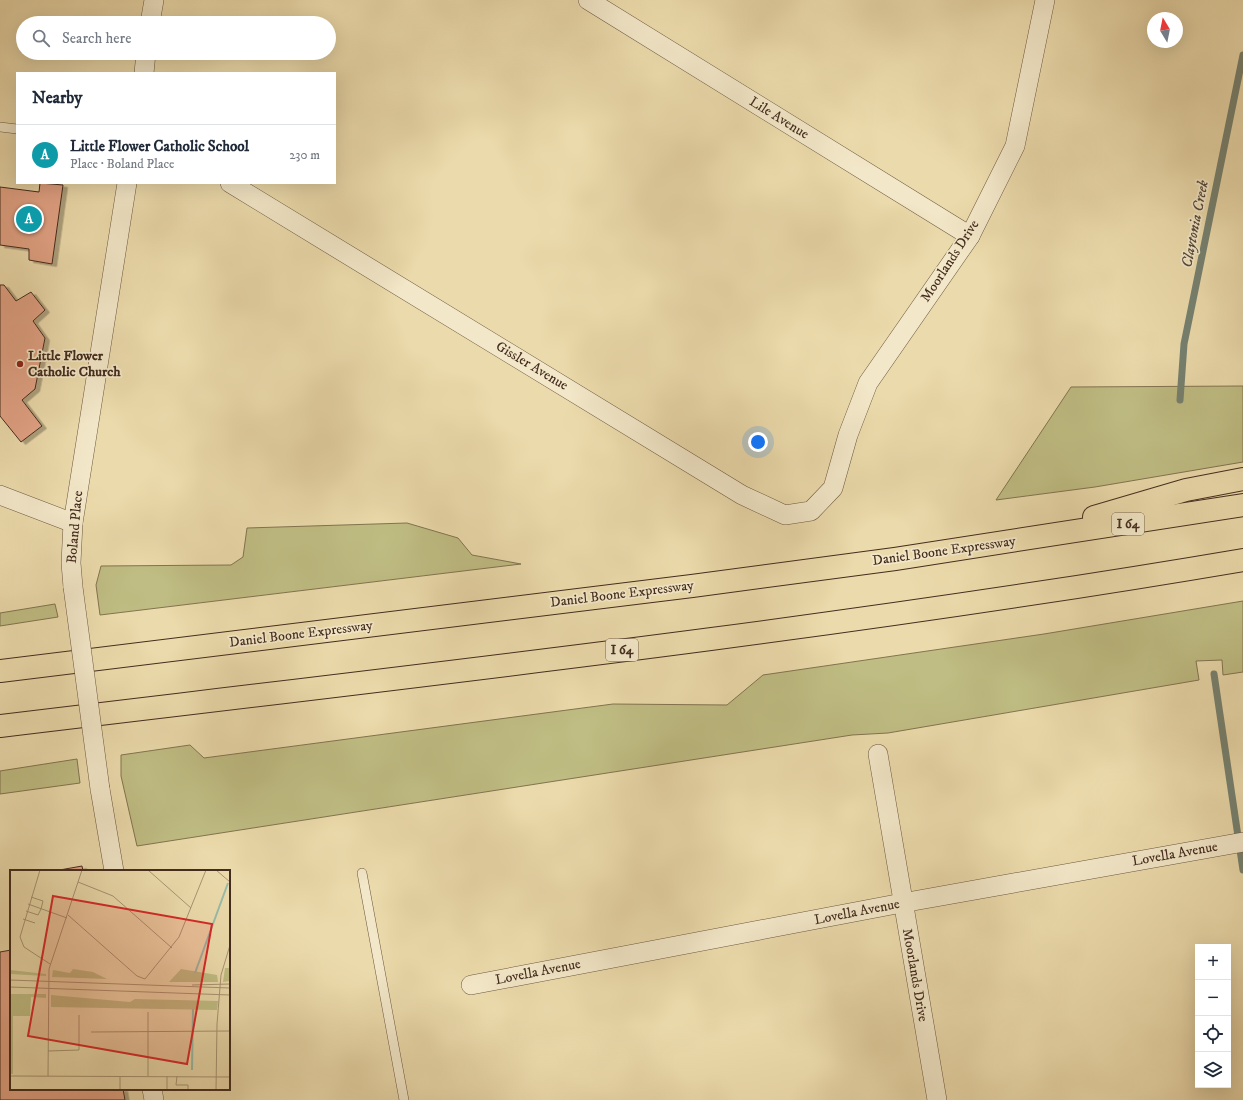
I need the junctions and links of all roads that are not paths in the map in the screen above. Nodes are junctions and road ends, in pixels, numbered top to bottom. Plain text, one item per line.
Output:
1 (154, 0) edge
2 (588, 0) edge
3 (1044, 0) edge
4 (151, 16) edge
5 (145, 60) edge
6 (144, 72) edge
7 (0, 127) edge
8 (16, 130) edge
9 (127, 184) edge
10 (232, 184) edge
11 (970, 236) junction
12 (1243, 479) edge
13 (834, 488) joint
14 (0, 495) edge
15 (1243, 505) edge
16 (73, 523) junction
17 (1012, 542) junction
18 (1243, 560) edge
19 (0, 671) edge
20 (0, 726) edge
21 (878, 754) dead end
22 (1243, 842) edge
23 (114, 870) edge
24 (362, 873) dead end
25 (902, 903) junction
26 (471, 985) dead end
27 (152, 1090) edge
28 (154, 1100) edge
29 (404, 1100) edge
30 (937, 1100) edge

1 - 4 street
2 - 11 street, Lile Avenue
3 - 11 street, Moorlands Drive
5 - 6 street
7 - 8 lane
9 - 16 street, Boland Place
10 - 13 street, Gissler Avenue
11 - 13 street, Moorlands Drive
12 - 17 highway
14 - 16 street
15 - 17 highway, Daniel Boone Expressway / I 64
16 - 23 street, Boland Place, bridge
17 - 19 highway, Daniel Boone Expressway / I 64
18 - 20 highway, I 64
21 - 25 street, Moorlands Drive
22 - 25 street, Lovella Avenue
24 - 29 lane
25 - 26 street, Lovella Avenue
25 - 30 street, Moorlands Drive
27 - 28 street

